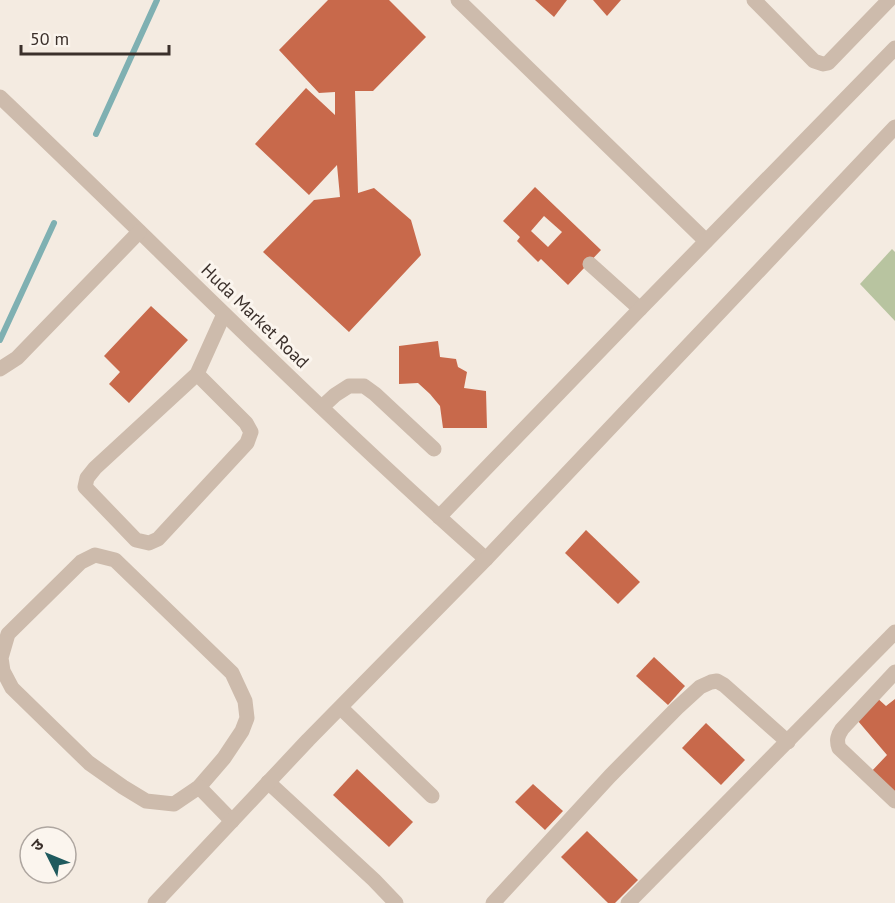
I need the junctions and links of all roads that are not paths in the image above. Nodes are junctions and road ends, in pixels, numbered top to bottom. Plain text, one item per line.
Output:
1 (458, 0) edge
2 (754, 0) edge
3 (889, 0) edge
4 (895, 48) edge
5 (0, 97) edge
6 (895, 127) edge
7 (139, 232) junction
8 (706, 241) junction
9 (590, 264) dead end
10 (640, 309) junction
11 (224, 314) junction
12 (0, 369) edge
13 (197, 374) junction
14 (322, 407) junction
15 (434, 448) dead end
16 (439, 517) junction
17 (486, 559) junction
18 (895, 632) edge
19 (895, 672) edge
20 (341, 708) junction
21 (788, 742) junction
22 (268, 782) junction
23 (199, 787) junction
24 (432, 796) dead end
25 (895, 801) edge
26 (232, 820) junction
27 (155, 903) edge
28 (396, 903) edge
29 (493, 903) edge
30 (628, 903) edge

1 - 8 street
2 - 3 street
4 - 8 street
5 - 7 street, Huda Market Road
6 - 17 street
7 - 11 street, Huda Market Road
7 - 12 street
8 - 10 street
9 - 10 street
10 - 16 street
11 - 13 street
11 - 14 street, Huda Market Road
13 - 13 street
14 - 15 street
14 - 16 street, Huda Market Road
16 - 17 street, Huda Market Road
17 - 20 street
18 - 21 street
19 - 25 street
20 - 22 street
20 - 24 street
21 - 29 street
21 - 30 street
22 - 26 street
22 - 28 street
23 - 23 street
23 - 26 street
26 - 27 street

